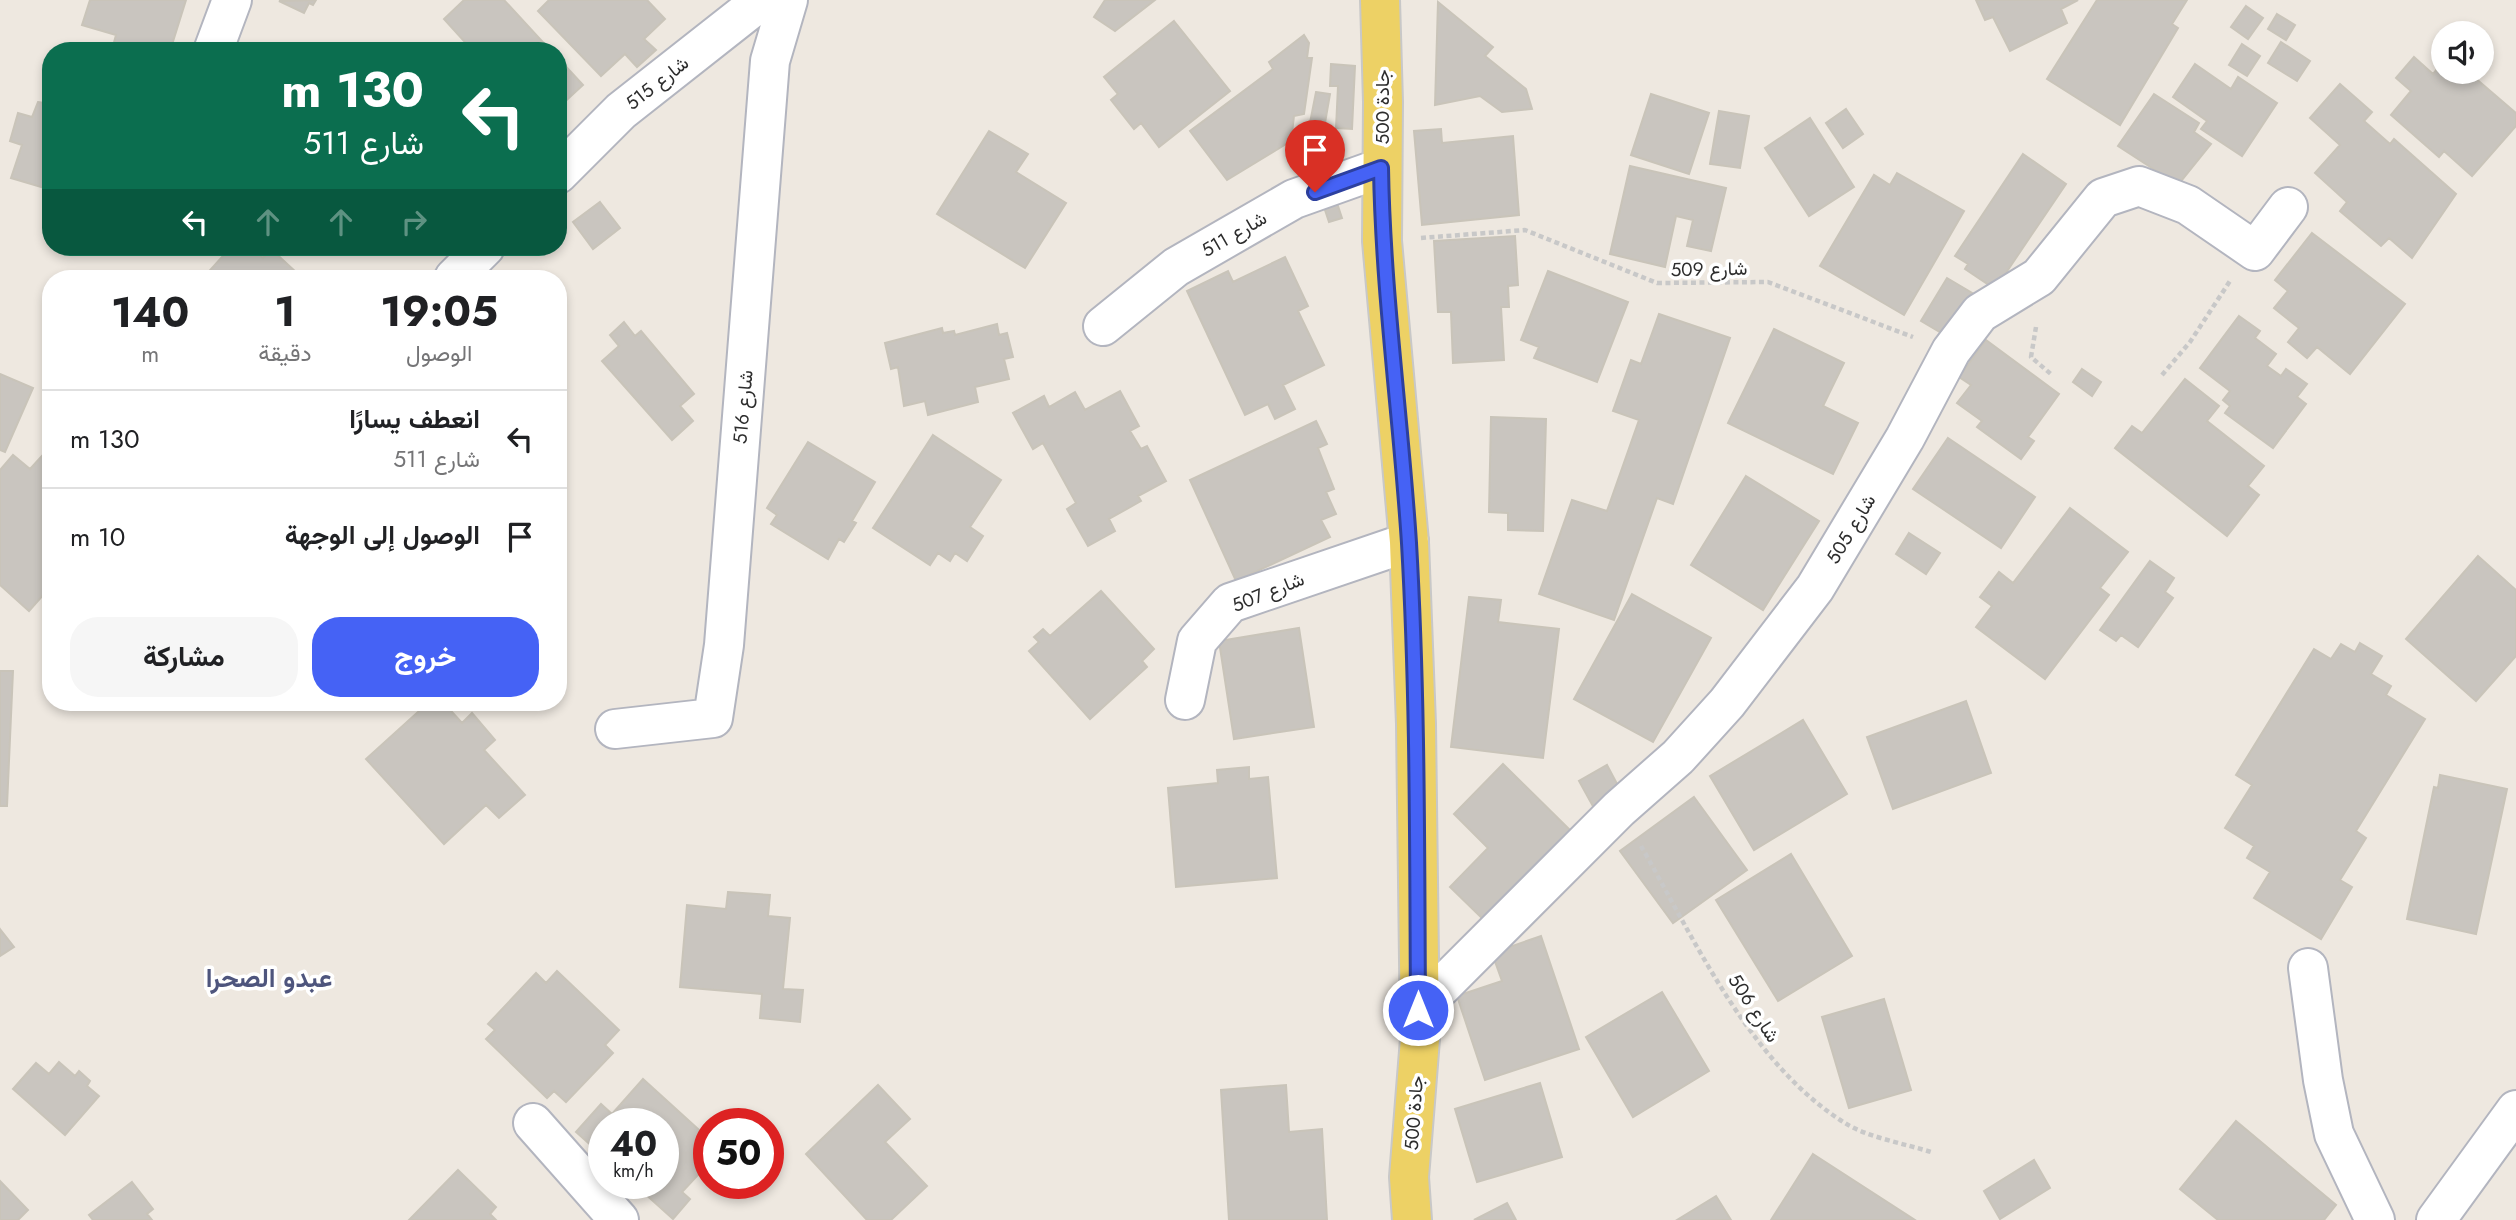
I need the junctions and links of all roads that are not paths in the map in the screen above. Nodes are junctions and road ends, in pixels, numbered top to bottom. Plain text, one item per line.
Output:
1 (232, 0) edge
2 (762, 0) edge
3 (788, 0) edge
4 (1380, 0) edge
5 (216, 42) edge
6 (567, 165) edge
7 (1381, 168) junction
8 (2288, 207) dead end
9 (476, 256) edge
10 (462, 270) edge
11 (1102, 326) dead end
12 (1409, 542) junction
13 (1185, 701) dead end
14 (615, 729) dead end
15 (2308, 968) dead end
16 (1418, 1010) junction
17 (2516, 1110) edge
18 (533, 1123) dead end
19 (620, 1220) edge
20 (1412, 1220) edge
21 (2375, 1220) edge
22 (2436, 1220) edge

1 - 5 street
2 - 6 street, شارع 515
3 - 14 street, شارع 516
4 - 7 main road, جادة 500
7 - 11 street, شارع 511
7 - 12 main road, جادة 500
8 - 16 street, شارع 505
9 - 10 street
12 - 13 street, شارع 507
12 - 16 main road, جادة 500
15 - 21 street
16 - 20 main road, جادة 500
17 - 22 street
18 - 19 street

